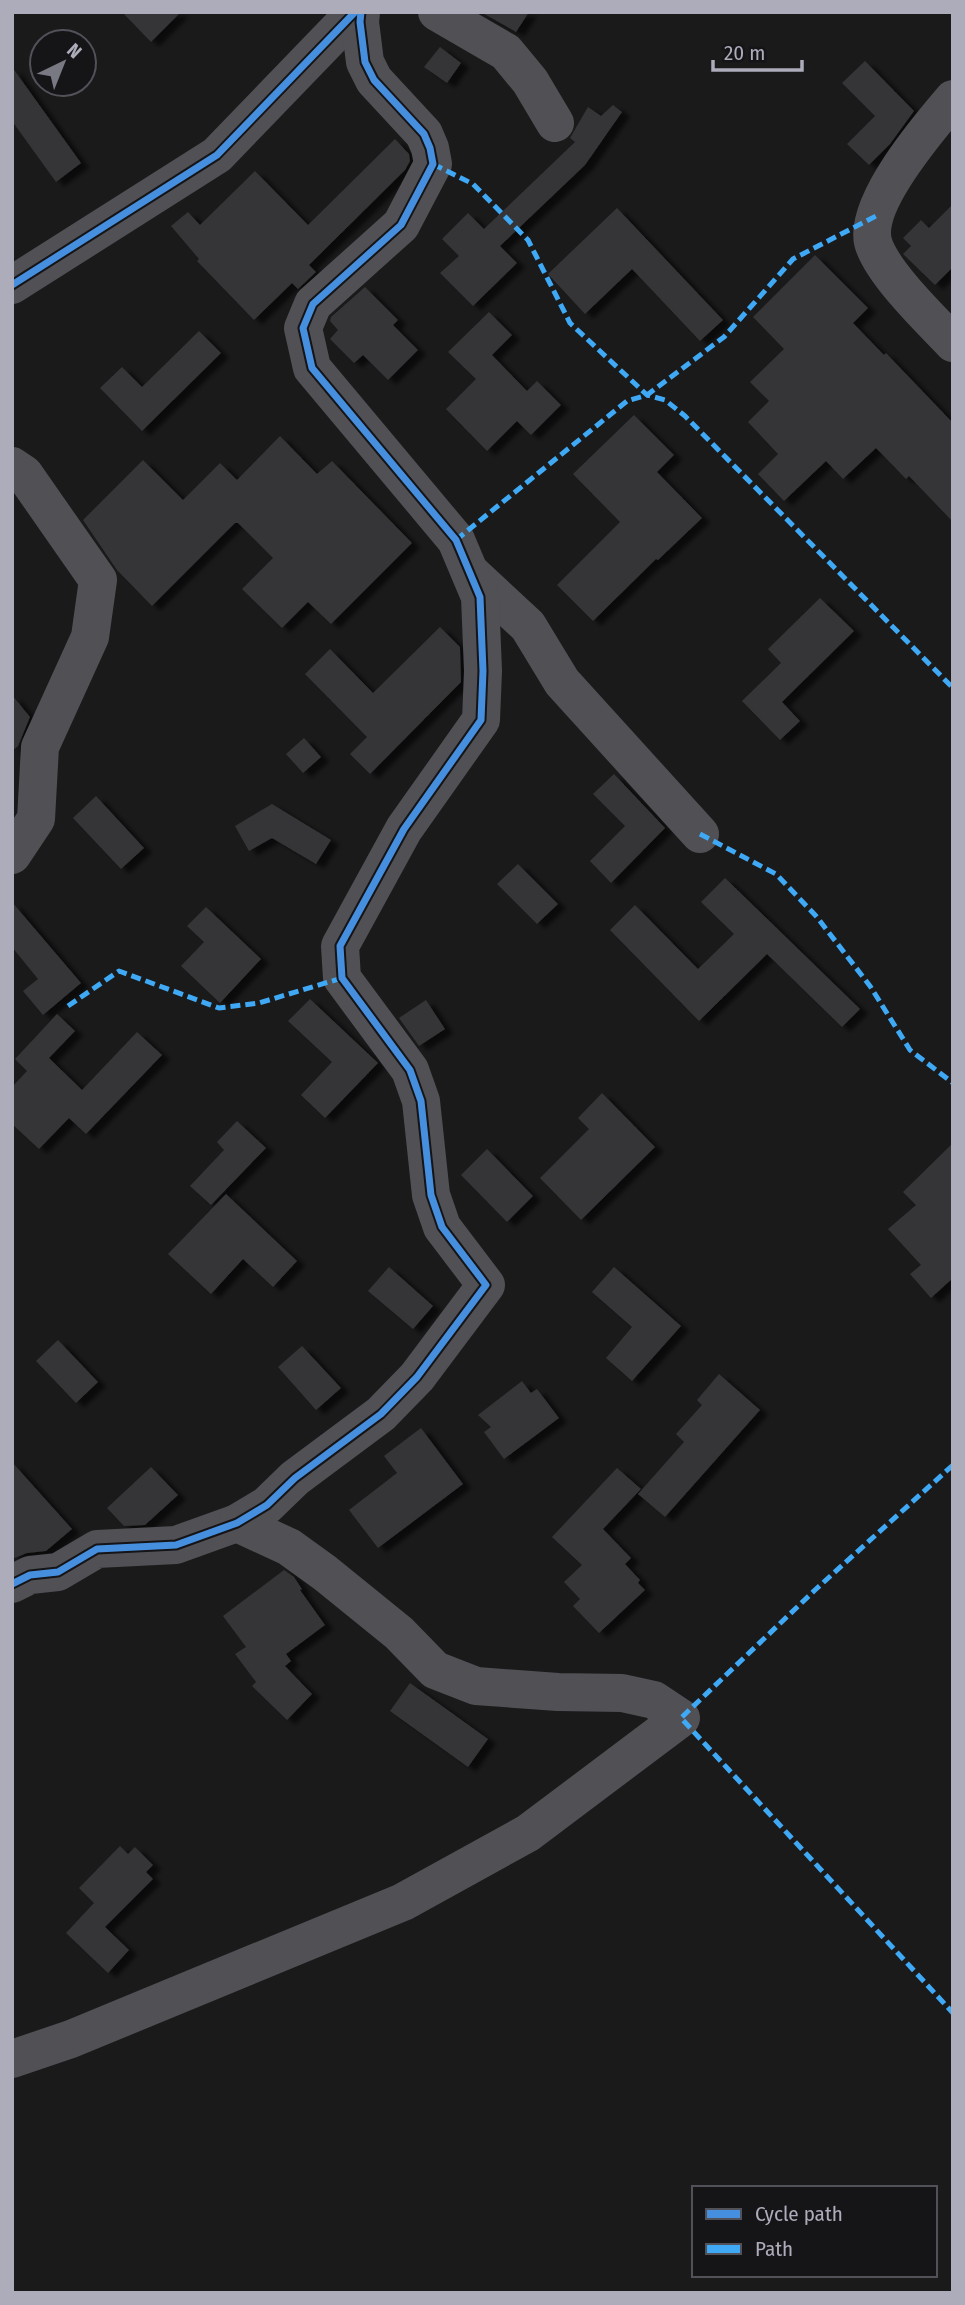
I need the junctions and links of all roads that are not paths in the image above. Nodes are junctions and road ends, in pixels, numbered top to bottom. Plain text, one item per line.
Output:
1 (355, 12) edge
2 (362, 12) edge
3 (437, 12) edge
4 (953, 99) edge
5 (555, 123) dead end
6 (12, 285) edge
7 (953, 343) edge
8 (12, 466) edge
9 (472, 574) junction
10 (700, 834) dead end
11 (12, 855) edge
12 (237, 1523) junction
13 (12, 1584) edge
14 (12, 2059) edge

1 - 6 street
2 - 9 street
3 - 5 street
4 - 7 street
8 - 11 street
9 - 10 street
9 - 12 street
12 - 13 street
12 - 14 street

